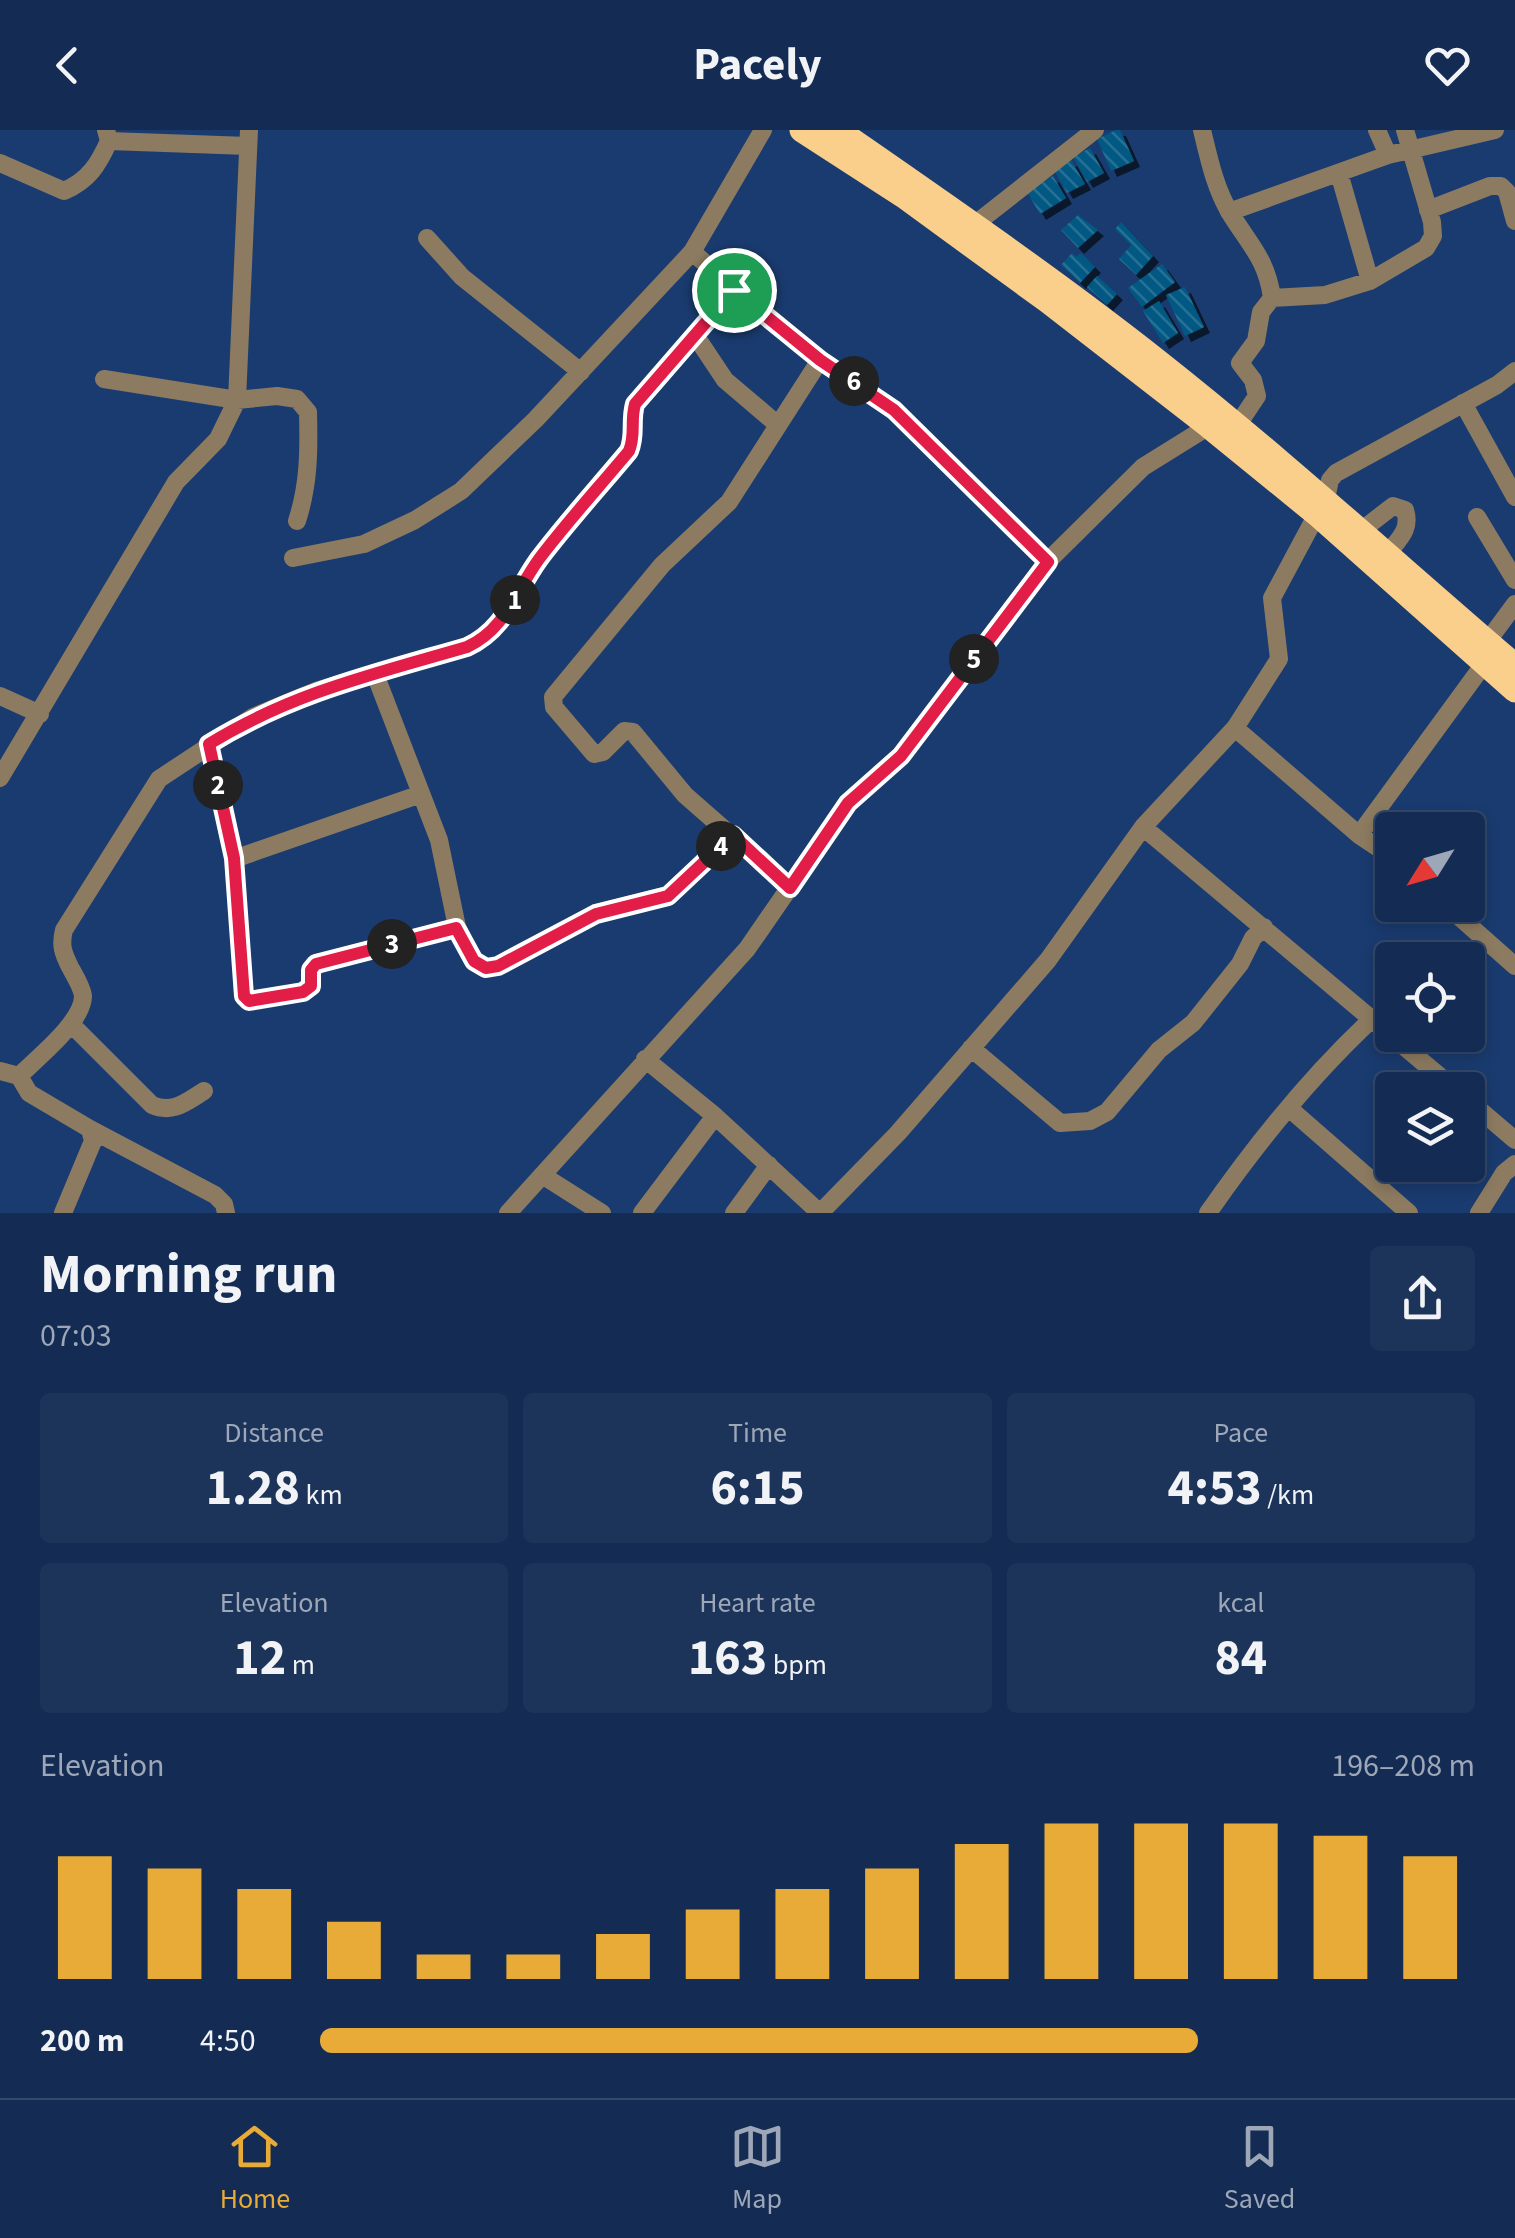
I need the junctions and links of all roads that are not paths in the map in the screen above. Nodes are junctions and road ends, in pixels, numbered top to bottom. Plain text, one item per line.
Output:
1 (763, 130) edge
2 (802, 130) edge
3 (836, 130) edge
4 (1094, 130) edge
5 (1202, 130) edge
6 (1377, 130) edge
7 (1405, 130) edge
8 (1494, 130) edge
9 (108, 135) edge
10 (248, 138) edge
11 (1411, 150) junction
12 (1388, 155) junction
13 (0, 163) edge
14 (1339, 173) junction
15 (1428, 210) junction
16 (1230, 212) junction
17 (1515, 221) edge
18 (974, 225) junction
19 (427, 238) dead end
20 (692, 252) junction
21 (1370, 281) junction
22 (734, 290) junction
23 (1272, 298) junction
24 (695, 335) junction
25 (820, 360) junction
26 (1515, 371) edge
27 (580, 372) junction
28 (104, 379) dead end
29 (237, 400) junction
30 (1463, 402) junction
31 (778, 425) junction
32 (1210, 426) junction
33 (1237, 426) junction
34 (1515, 497) edge
35 (1321, 507) junction
36 (1476, 517) dead end
37 (297, 521) dead end
38 (1362, 530) junction
39 (1388, 553) junction
40 (293, 558) dead end
41 (1048, 562) junction
42 (1515, 580) edge
43 (1515, 604) edge
44 (1486, 653) junction
45 (1515, 666) edge
46 (375, 674) junction
47 (1515, 690) edge
48 (0, 696) edge
49 (40, 714) junction
50 (1235, 728) junction
51 (209, 744) junction
52 (0, 778) edge
53 (421, 794) junction
54 (1143, 828) junction
55 (733, 835) junction
56 (1360, 835) junction
57 (1375, 845) edge
58 (234, 858) junction
59 (790, 888) junction
60 (1465, 922) edge
61 (456, 928) junction
62 (1264, 928) junction
63 (1515, 966) edge
64 (1372, 1019) junction
65 (71, 1024) junction
66 (971, 1048) junction
67 (645, 1059) junction
68 (0, 1071) edge
69 (1435, 1072) edge
70 (19, 1076) junction
71 (204, 1092) dead end
72 (1290, 1110) junction
73 (1485, 1114) edge
74 (715, 1116) junction
75 (90, 1130) junction
76 (1515, 1140) edge
77 (1515, 1164) edge
78 (769, 1166) junction
79 (542, 1175) junction
80 (63, 1213) edge
81 (226, 1213) edge
82 (508, 1213) edge
83 (602, 1213) edge
84 (642, 1213) edge
85 (734, 1213) edge
86 (1208, 1213) edge
87 (1409, 1213) edge
88 (1479, 1213) edge

1 - 20 street
2 - 32 highway
3 - 18 highway
4 - 18 street
5 - 16 street
6 - 12 street
7 - 11 street
8 - 11 street
9 - 10 street
9 - 13 street
10 - 29 street
11 - 12 street
11 - 15 street
12 - 14 street
14 - 16 street
14 - 21 street
15 - 17 street
15 - 21 street
16 - 23 street
18 - 33 highway
19 - 27 street
20 - 22 street
20 - 27 street
21 - 23 street
22 - 24 street
22 - 25 street
23 - 33 street
24 - 31 street
24 - 46 street
25 - 31 street
25 - 41 street
26 - 30 street
27 - 40 street
28 - 29 street
29 - 37 street
29 - 49 street
30 - 34 street
30 - 35 street
31 - 55 street
32 - 35 highway
32 - 41 street
33 - 35 highway
35 - 38 highway
35 - 44 highway
35 - 50 street
36 - 42 street
38 - 39 highway
38 - 39 street
39 - 44 highway
41 - 59 street
43 - 44 street
44 - 45 highway
44 - 47 highway
44 - 56 street
46 - 51 street
46 - 53 street
48 - 49 street
49 - 52 street
50 - 54 street
50 - 56 street
51 - 58 street
51 - 65 street
53 - 58 street
53 - 61 street
54 - 62 street
54 - 66 street
55 - 59 street
55 - 61 street
56 - 57 street
58 - 61 street
59 - 67 street
60 - 63 street
62 - 64 street
62 - 66 street
64 - 69 street
64 - 72 street
65 - 70 street
65 - 71 street
66 - 78 street
67 - 74 street
67 - 79 street
68 - 70 street
70 - 75 street
72 - 86 street
72 - 87 street
73 - 76 street
74 - 78 street
74 - 84 street
75 - 80 street
75 - 81 street
77 - 88 street
78 - 85 street
79 - 82 street
79 - 83 street

